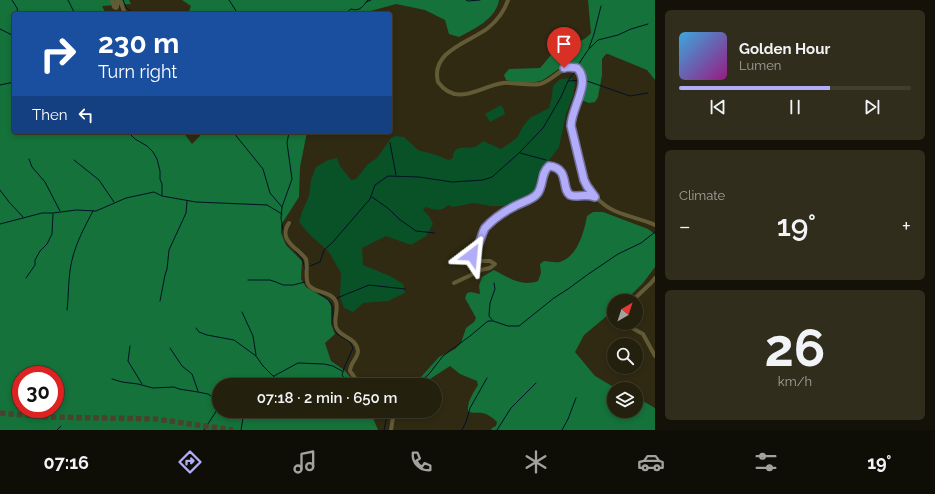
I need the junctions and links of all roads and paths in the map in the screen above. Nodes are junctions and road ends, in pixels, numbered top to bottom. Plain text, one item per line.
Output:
1 (112, 0) edge
2 (118, 0) edge
3 (508, 0) edge
4 (123, 12) edge
5 (595, 197) junction
6 (289, 223) dead end
7 (655, 225) edge
8 (462, 252) dead end
9 (472, 253) junction
10 (655, 278) edge
11 (454, 283) dead end
12 (639, 294) edge
13 (636, 330) edge
14 (655, 356) edge
15 (355, 378) edge
16 (393, 418) edge
17 (391, 430) edge

1 - 2 street
2 - 4 street
3 - 5 street
5 - 7 street
5 - 9 street
6 - 15 street
8 - 9 street
9 - 11 street
10 - 12 street
13 - 14 street
16 - 17 street

